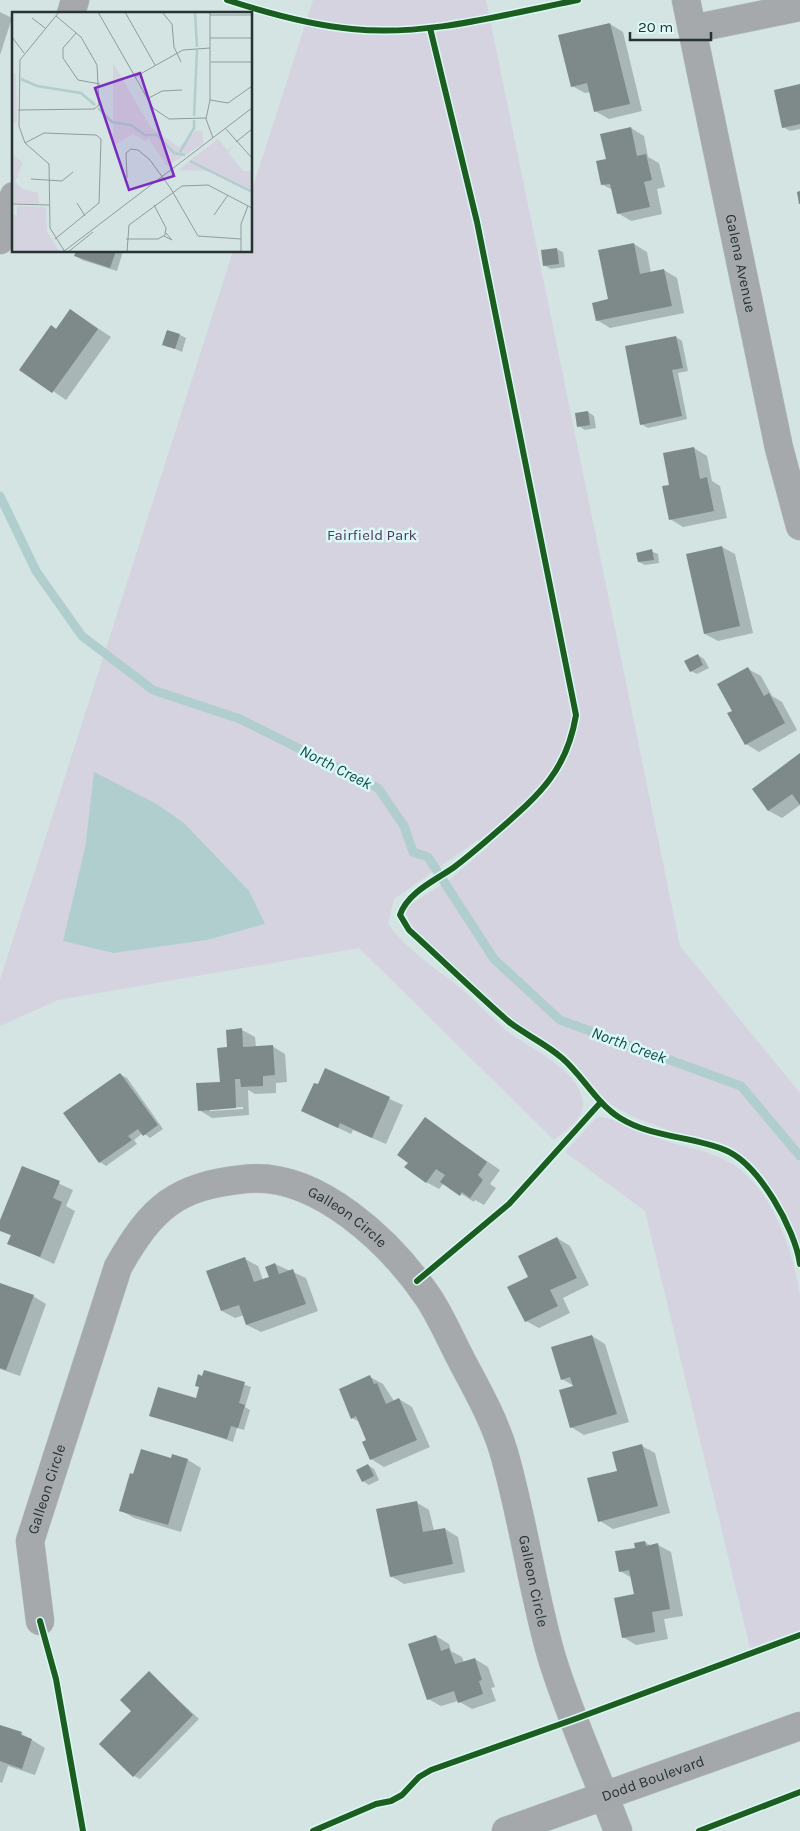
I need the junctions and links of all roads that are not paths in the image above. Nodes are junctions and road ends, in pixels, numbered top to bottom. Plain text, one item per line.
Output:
1 (686, 0) edge
2 (800, 6) edge
3 (692, 29) junction
4 (12, 202) edge
5 (0, 240) edge
6 (789, 446) edge
7 (800, 526) edge
8 (40, 1621) dead end
9 (800, 1726) edge
10 (605, 1795) junction
11 (506, 1831) edge
12 (618, 1831) edge

1 - 3 street, Galena Avenue
2 - 3 street
3 - 6 street, Galena Avenue
4 - 5 street
6 - 7 street, Galena Avenue
8 - 10 street, Galleon Circle
9 - 10 street, Dodd Boulevard
10 - 11 street, Dodd Boulevard
10 - 12 street, Galleon Circle

